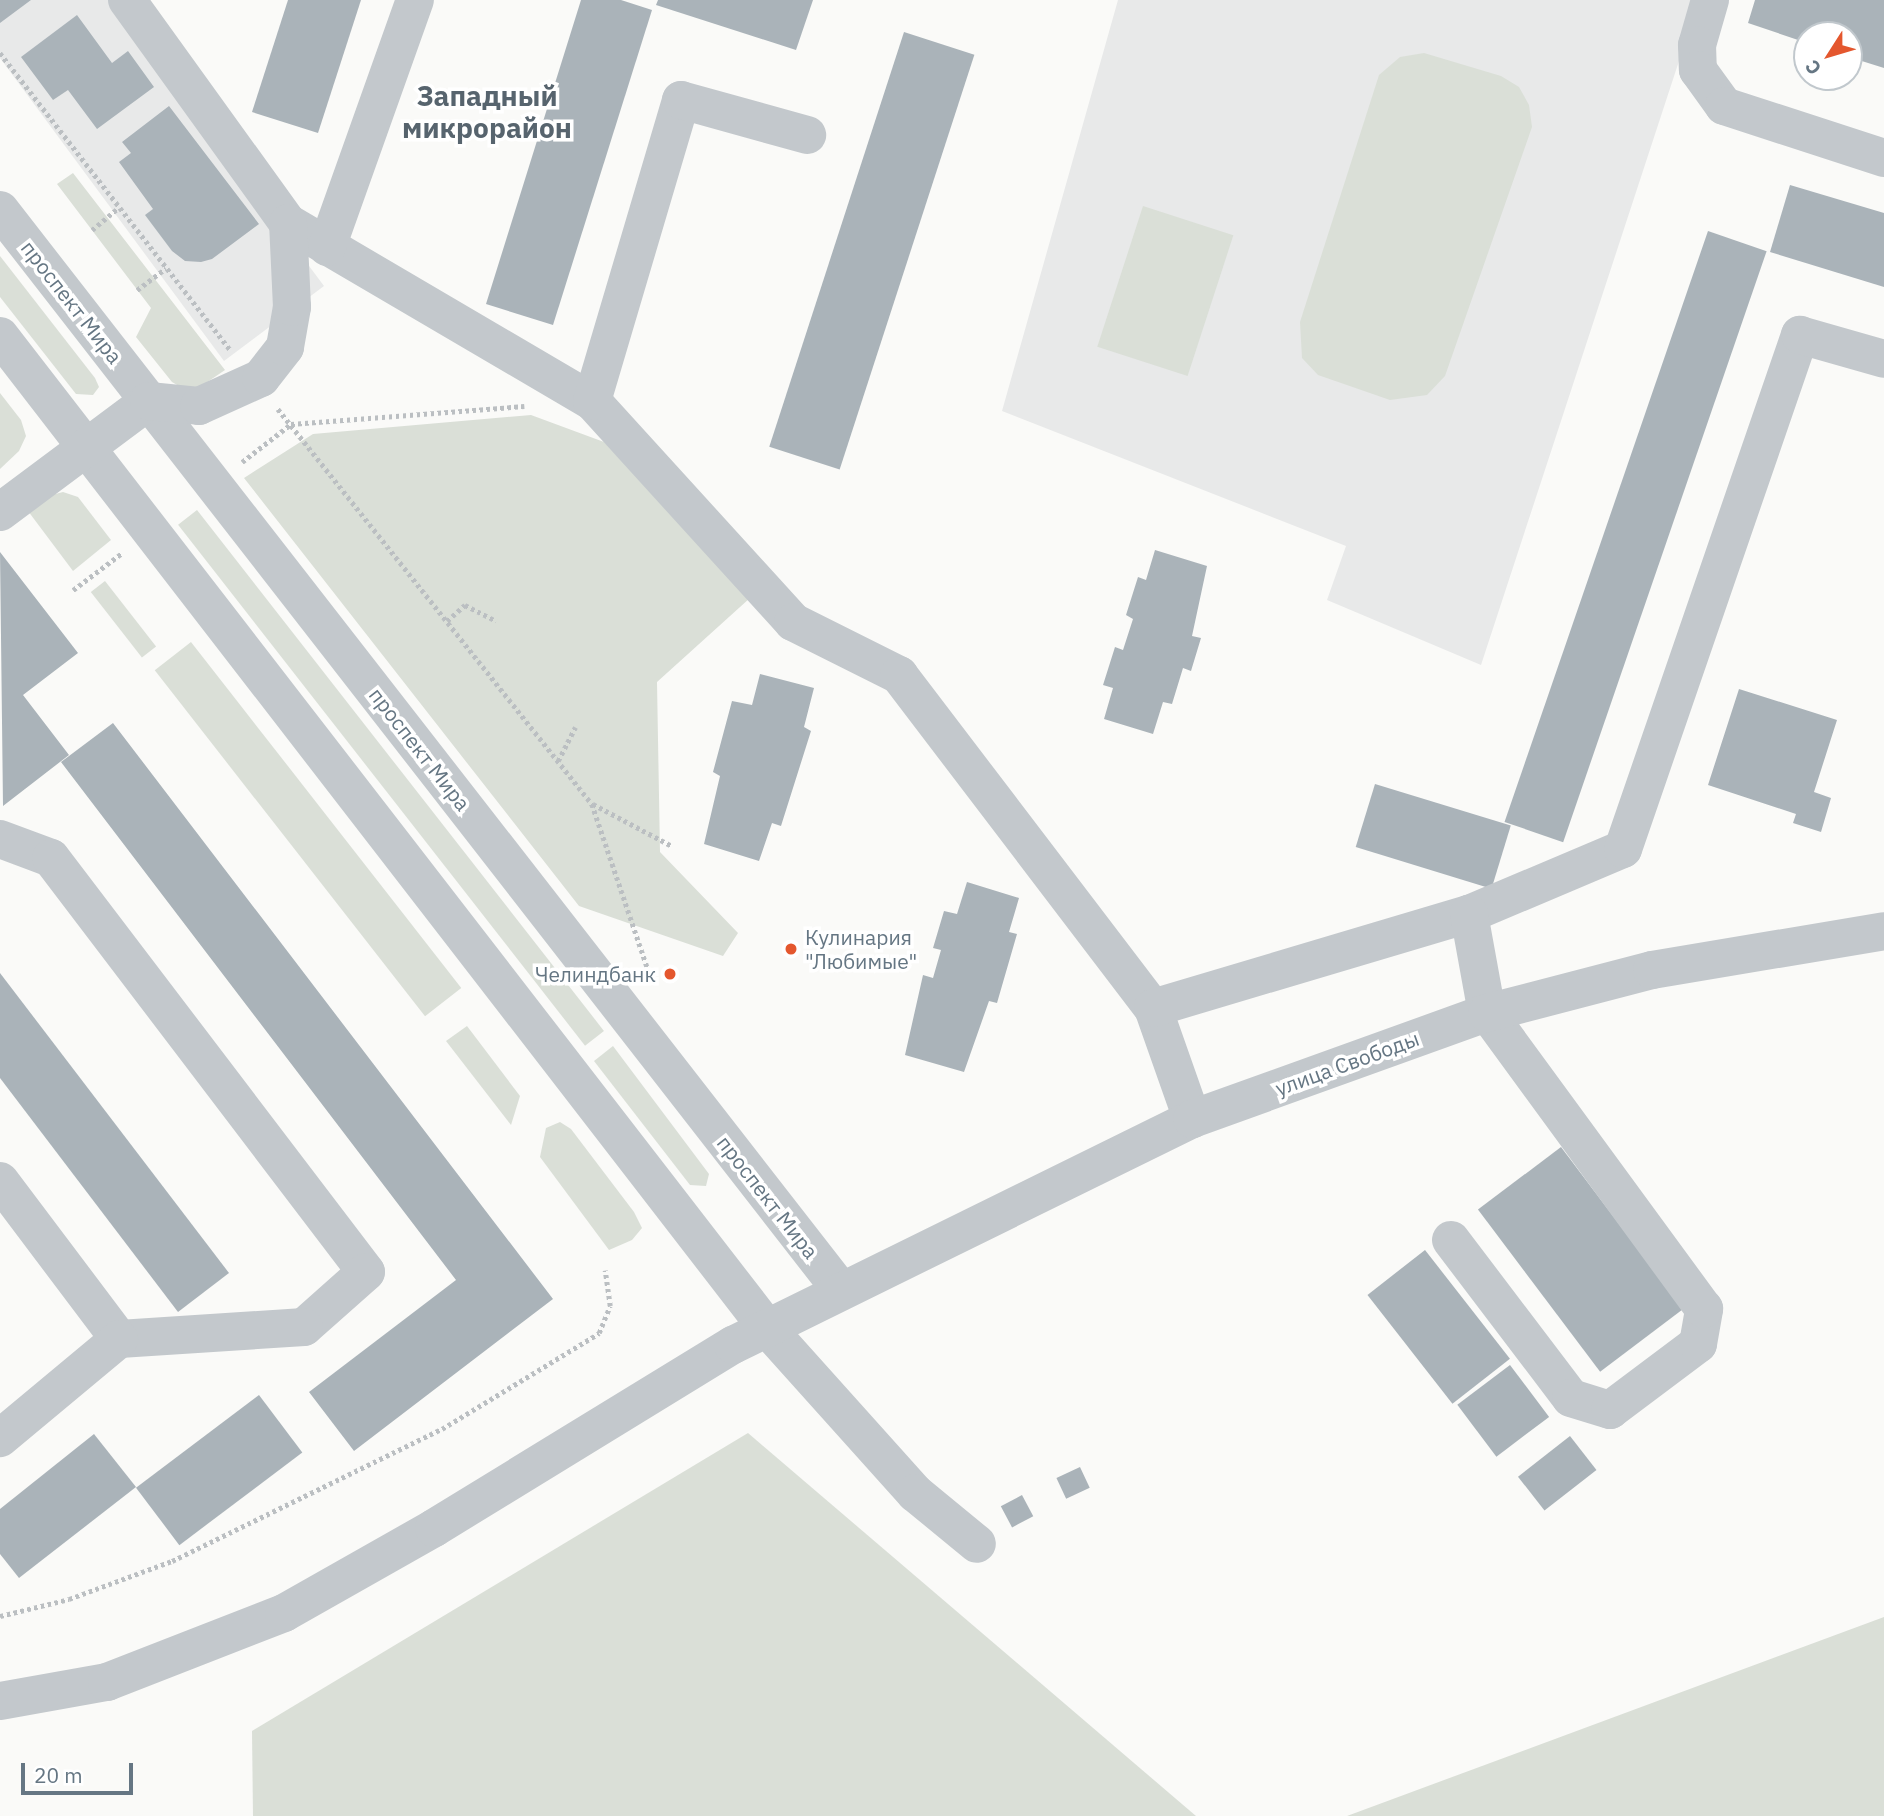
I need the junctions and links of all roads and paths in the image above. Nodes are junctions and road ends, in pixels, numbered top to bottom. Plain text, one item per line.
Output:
1 (415, 0) edge
2 (1710, 0) edge
3 (130, 1) edge
4 (0, 54) edge
5 (807, 135) dead end
6 (1884, 158) edge
7 (119, 207) junction
8 (0, 210) edge
9 (288, 223) junction
10 (92, 230) dead end
11 (327, 247) junction
12 (166, 268) junction
13 (137, 290) dead end
14 (0, 336) edge
15 (1884, 359) edge
16 (255, 381) junction
17 (149, 401) junction
18 (592, 401) junction
19 (291, 424) junction
20 (85, 446) junction
21 (234, 468) dead end
22 (0, 513) edge
23 (131, 546) dead end
24 (73, 590) dead end
25 (447, 621) junction
26 (496, 621) dead end
27 (575, 727) dead end
28 (558, 761) junction
29 (592, 804) junction
30 (0, 839) edge
31 (672, 846) dead end
32 (1469, 914) junction
33 (1884, 931) edge
34 (655, 988) dead end
35 (1153, 1008) junction
36 (1487, 1013) junction
37 (1192, 1119) junction
38 (0, 1181) edge
39 (1451, 1240) dead end
40 (606, 1270) dead end
41 (840, 1289) junction
42 (767, 1328) junction
43 (119, 1339) junction
44 (0, 1438) edge
45 (977, 1544) dead end
46 (0, 1616) edge
47 (0, 1701) edge

1 - 11 street
2 - 6 street
3 - 9 street
4 - 7 path
5 - 18 street
7 - 10 path
7 - 12 path
8 - 17 street, проспект Мира
9 - 11 street
9 - 16 street
11 - 18 street
12 - 13 path
12 - 16 path
14 - 20 street
15 - 32 street
16 - 17 street
16 - 19 path
17 - 20 street
17 - 41 street, проспект Мира
18 - 19 path
18 - 35 street
19 - 21 path
19 - 25 path
20 - 22 street
20 - 42 street
23 - 24 path
25 - 26 path
25 - 28 path
27 - 28 path
28 - 29 path
29 - 31 path
29 - 34 path
30 - 43 street
32 - 35 street
32 - 36 street
33 - 36 street, улица Свободы
35 - 37 street
36 - 37 street, улица Свободы
36 - 39 street
37 - 41 street, улица Свободы
38 - 43 street
40 - 46 path
41 - 42 street, улица Свободы
42 - 45 street
42 - 47 street, улица Свободы
43 - 44 street

